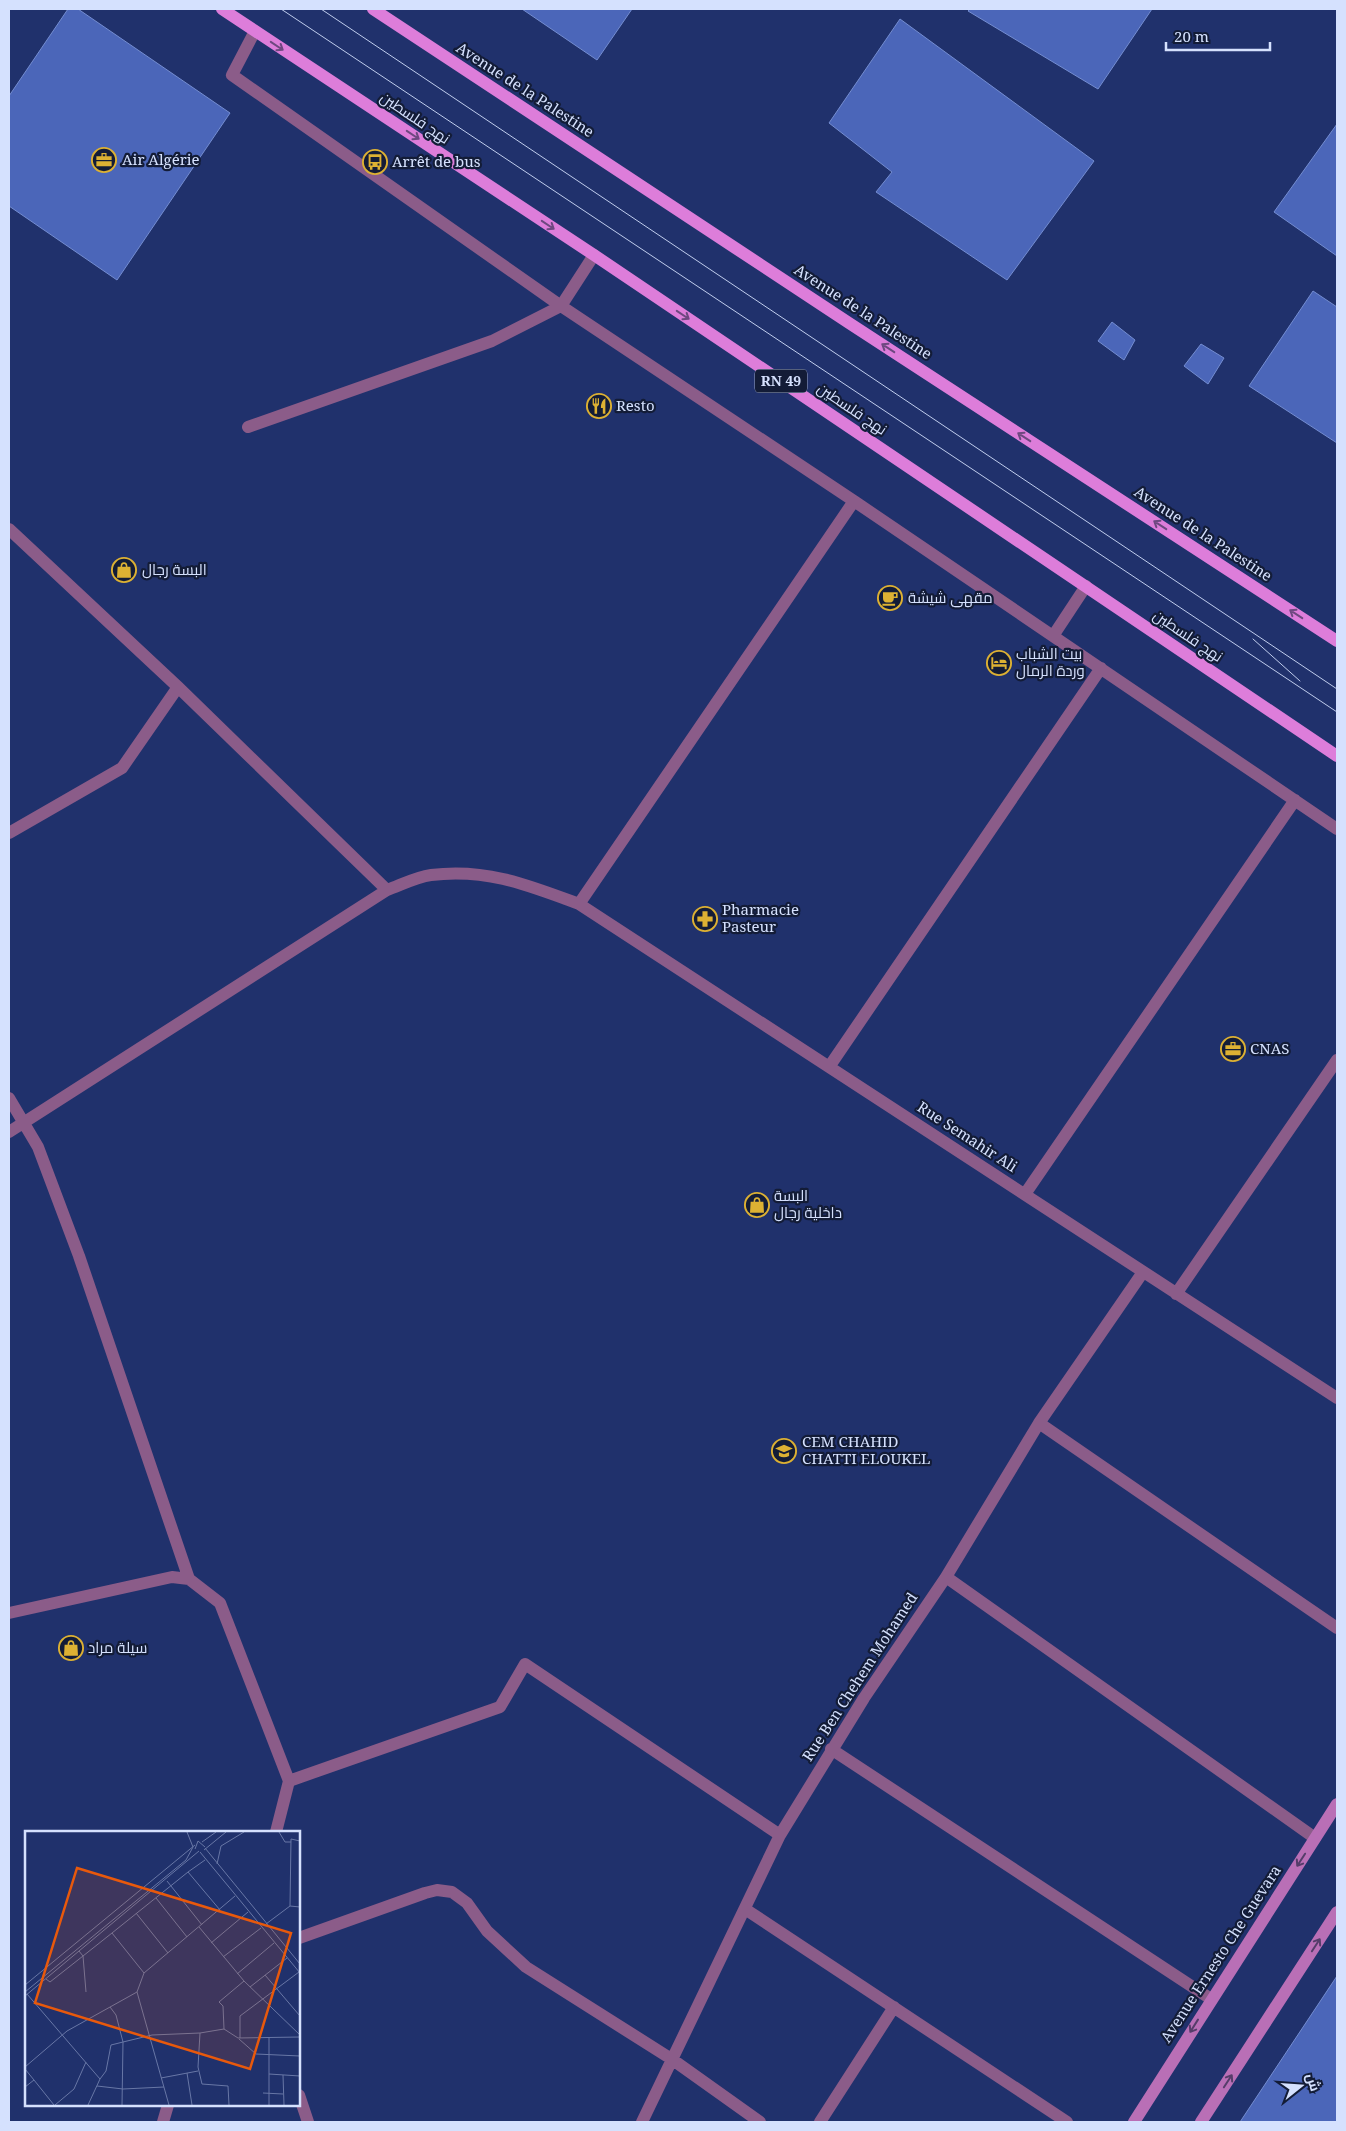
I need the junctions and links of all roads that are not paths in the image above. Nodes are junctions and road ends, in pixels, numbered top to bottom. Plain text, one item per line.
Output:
1 (222, 9) edge
2 (373, 9) edge
3 (255, 31) junction
4 (594, 255) junction
5 (561, 306) junction
6 (248, 427) dead end
7 (854, 501) junction
8 (9, 529) edge
9 (1086, 586) junction
10 (1053, 636) junction
11 (1337, 641) edge
12 (1101, 668) junction
13 (178, 687) junction
14 (1337, 756) edge
15 (1295, 800) junction
16 (1337, 829) edge
17 (9, 833) edge
18 (387, 890) junction
19 (579, 904) junction
20 (1337, 1060) edge
21 (829, 1067) junction
22 (9, 1098) edge
23 (23, 1123) junction
24 (9, 1132) edge
25 (1026, 1194) junction
26 (1143, 1272) junction
27 (1176, 1294) junction
28 (1337, 1398) edge
29 (1039, 1423) junction
30 (946, 1577) junction
31 (190, 1578) junction
32 (9, 1612) edge
33 (1337, 1628) edge
34 (831, 1749) junction
35 (289, 1781) junction
36 (1337, 1804) edge
37 (276, 1831) edge
38 (780, 1835) junction
39 (1315, 1838) junction
40 (745, 1909) junction
41 (1337, 1912) edge
42 (300, 1938) edge
43 (1211, 1998) junction
44 (894, 2008) junction
45 (673, 2060) junction
46 (300, 2098) edge
47 (168, 2106) edge
48 (163, 2122) edge
49 (308, 2122) edge
50 (642, 2122) edge
51 (760, 2122) edge
52 (820, 2122) edge
53 (1067, 2122) edge
54 (1134, 2122) edge
55 (1201, 2122) edge

1 - 3 main road, نهج فلسطين / RN 49
11 -> 2 main road, Avenue de la Palestine
3 -> 4 main road, نهج فلسطين / RN 49
3 - 5 street
4 - 5 street
4 -> 9 main road, نهج فلسطين / RN 49
5 - 6 street
5 - 7 street
7 - 10 street
7 - 19 street
8 - 13 street
9 - 10 street
9 - 14 main road, نهج فلسطين / RN 49
10 - 12 street
12 - 15 street
12 - 21 street
13 - 17 street
13 - 18 street
15 - 16 street
15 - 25 street
18 - 19 street, Rue Semahir Ali
18 - 23 street, Rue Semahir Ali
19 - 21 street, Rue Semahir Ali
20 - 27 street
21 - 25 street, Rue Semahir Ali
22 - 23 street
23 - 24 street, Rue Semahir Ali
23 - 31 street
25 - 26 street, Rue Semahir Ali
26 - 27 street, Rue Semahir Ali
26 - 29 street, Rue Ben Chehem Mohamed
27 - 28 street, Rue Semahir Ali
29 - 30 street, Rue Ben Chehem Mohamed
29 - 33 street
30 - 34 street, Rue Ben Chehem Mohamed
30 - 39 street
31 - 32 street
31 - 35 street
34 - 38 street, Rue Ben Chehem Mohamed
34 - 43 street
35 - 37 street
35 - 38 street
36 - 39 main road, Avenue Ernesto Che Guevara
38 - 40 street, Rue Ben Chehem Mohamed
39 -> 43 main road, Avenue Ernesto Che Guevara
40 - 44 street
40 - 45 street, Rue Ben Chehem Mohamed
55 -> 41 main road
42 - 45 street
43 -> 54 main road, Avenue Ernesto Che Guevara
44 - 52 street
44 - 53 street
45 - 50 street, Rue Ben Chehem Mohamed
45 - 51 street
46 - 49 street
47 - 48 street

